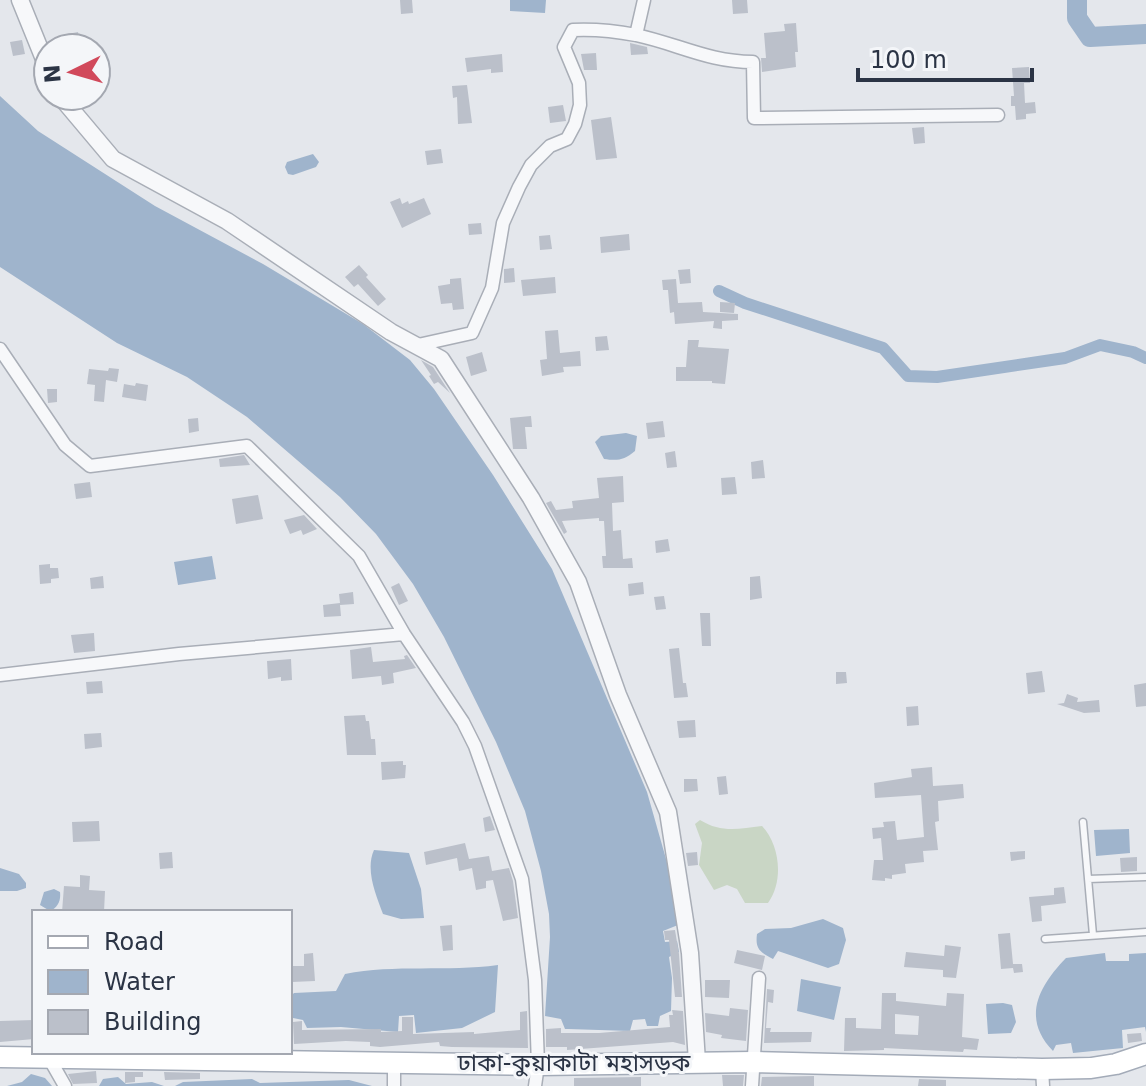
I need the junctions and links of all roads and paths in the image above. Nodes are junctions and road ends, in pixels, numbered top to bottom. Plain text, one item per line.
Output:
1 (20, 0) edge
2 (644, 0) edge
3 (33, 32) edge
4 (636, 35) junction
5 (73, 112) edge
6 (998, 115) dead end
7 (418, 345) junction
8 (0, 349) edge
9 (404, 634) junction
10 (0, 675) edge
11 (1083, 822) dead end
12 (1146, 877) edge
13 (1088, 879) junction
14 (1146, 932) edge
15 (1093, 935) junction
16 (1045, 939) dead end
17 (759, 978) dead end
18 (1146, 1054) edge
19 (0, 1057) edge
20 (49, 1058) junction
21 (697, 1062) junction
22 (753, 1062) junction
23 (394, 1063) junction
24 (538, 1065) junction
25 (1042, 1077) edge
26 (65, 1086) edge
27 (394, 1086) edge
28 (535, 1086) edge
29 (752, 1086) edge

1 - 3 street
2 - 4 street
4 - 6 street
4 - 7 street
5 - 7 street
7 - 21 street
8 - 9 street
9 - 10 street
9 - 24 street
11 - 13 lane
12 - 13 lane
13 - 15 lane
14 - 15 lane
15 - 16 lane
17 - 22 street
18 - 25 main road, ঢাকা-কুয়াকাটা মহাসড়ক
19 - 20 main road, ঢাকা-কুয়াকাটা মহাসড়ক
20 - 23 main road, ঢাকা-কুয়াকাটা মহাসড়ক
20 - 26 street
21 - 22 main road, ঢাকা-কুয়াকাটা মহাসড়ক
21 - 24 main road, ঢাকা-কুয়াকাটা মহাসড়ক
22 - 25 main road, ঢাকা-কুয়াকাটা মহাসড়ক
22 - 29 street
23 - 24 main road, ঢাকা-কুয়াকাটা মহাসড়ক
23 - 27 street
24 - 28 street

